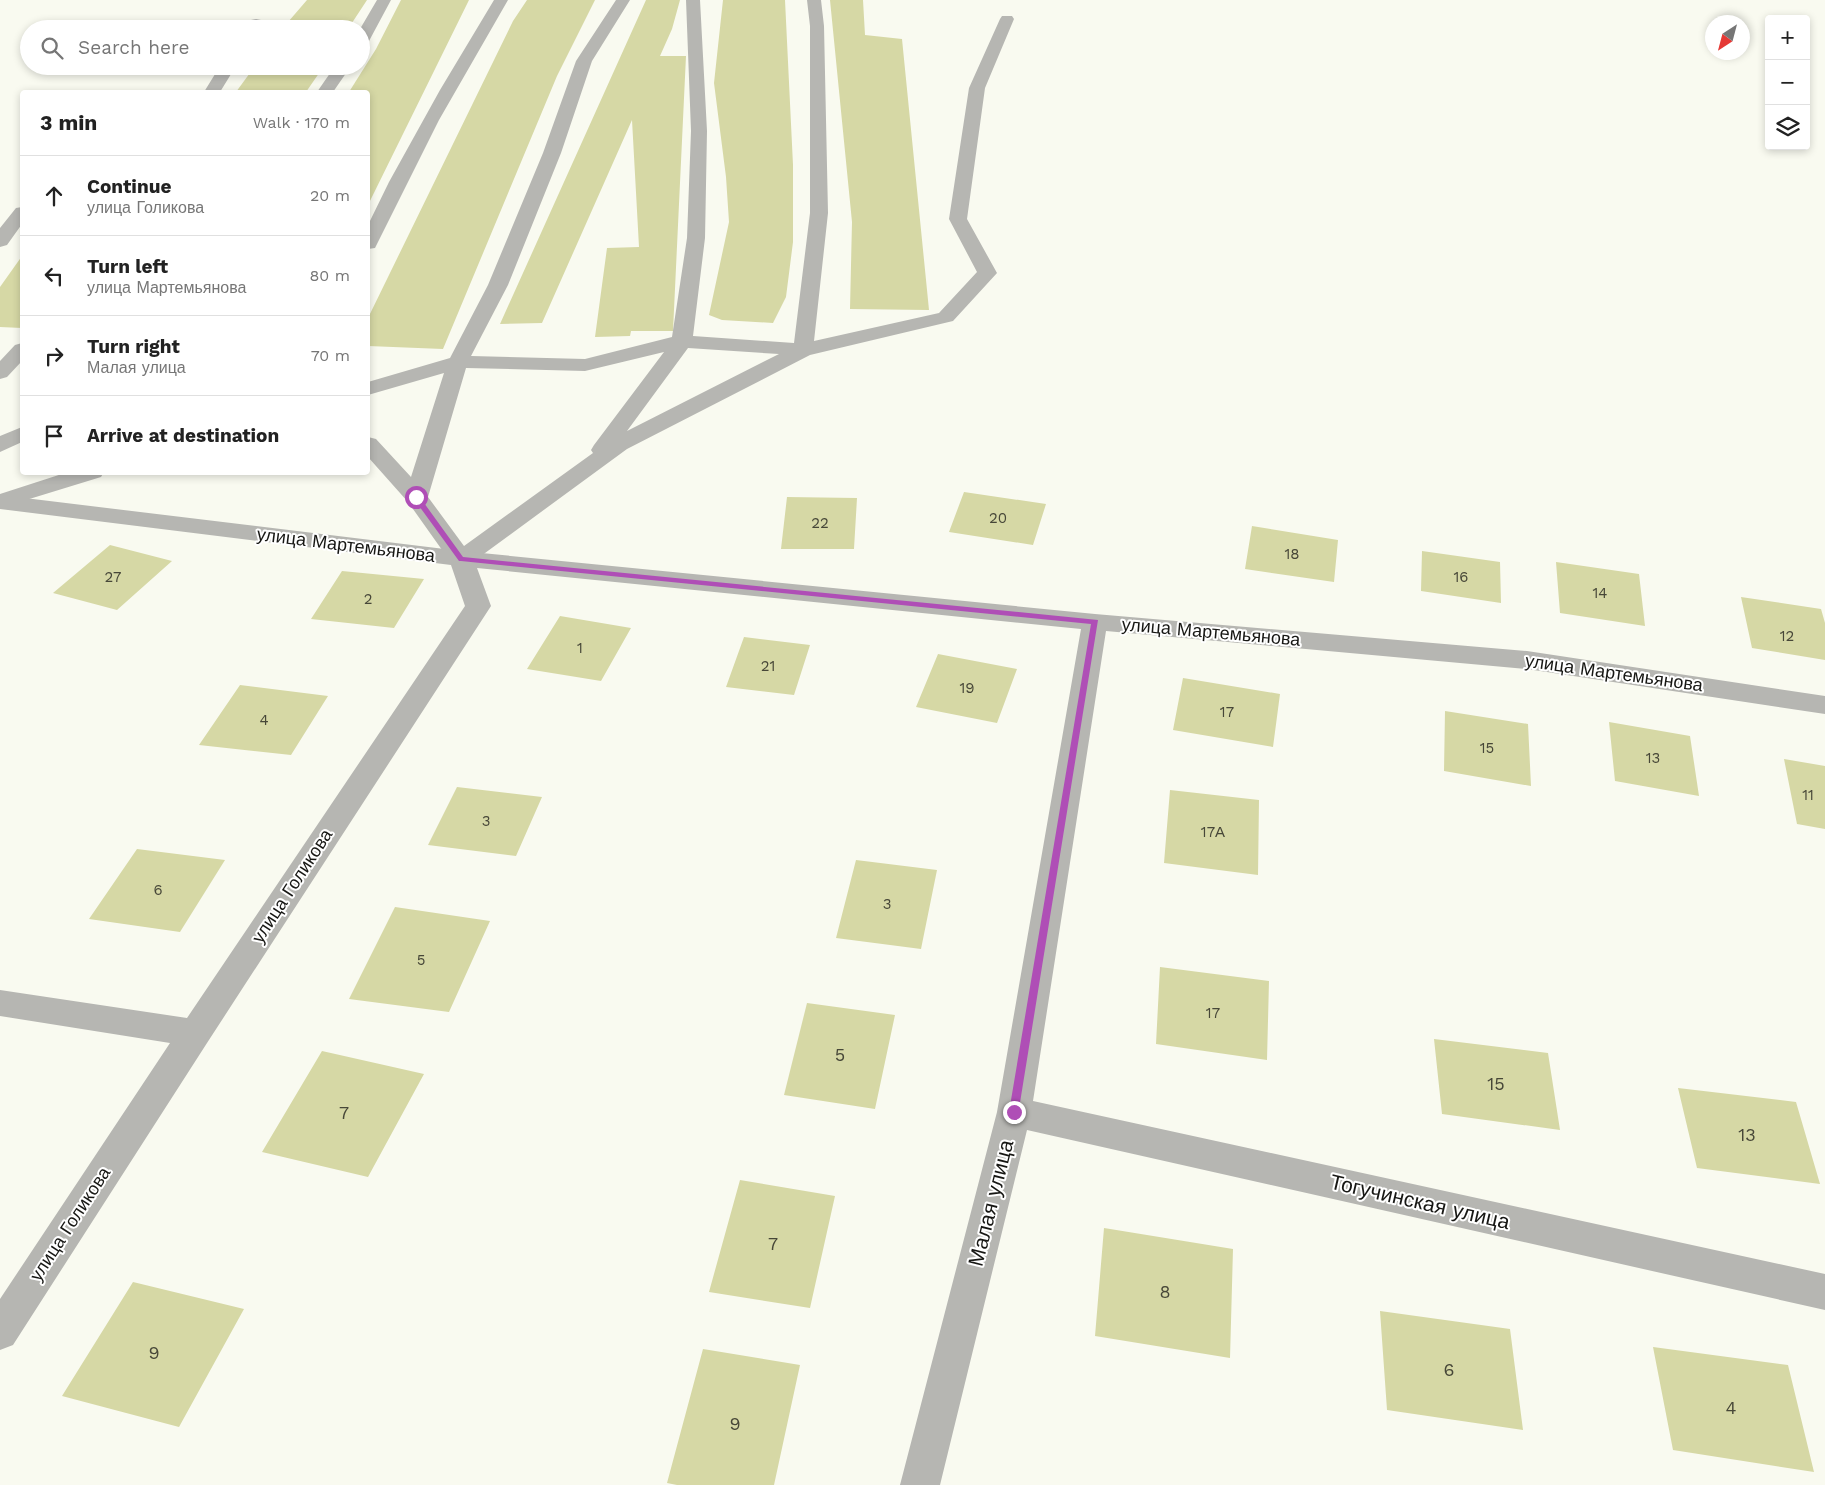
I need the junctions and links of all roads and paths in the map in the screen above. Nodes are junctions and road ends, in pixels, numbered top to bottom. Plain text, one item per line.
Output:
1 (384, 0) edge
2 (501, 0) edge
3 (622, 0) edge
4 (693, 0) edge
5 (814, 0) edge
6 (1007, 19) dead end
7 (370, 24) edge
8 (222, 75) edge
9 (337, 75) edge
10 (213, 90) edge
11 (326, 90) edge
12 (20, 215) edge
13 (370, 240) edge
14 (0, 241) edge
15 (682, 341) junction
16 (803, 350) junction
17 (20, 351) edge
18 (458, 362) junction
19 (0, 373) edge
20 (370, 388) edge
21 (20, 435) edge
22 (0, 445) edge
23 (370, 446) edge
24 (592, 463) junction
25 (70, 476) edge
26 (416, 497) junction
27 (0, 502) edge
28 (461, 559) junction
29 (1095, 622) junction
30 (1825, 705) edge
31 (0, 1003) edge
32 (195, 1034) junction
33 (1014, 1112) junction
34 (1825, 1292) edge
35 (0, 1332) edge
36 (920, 1485) edge

1 - 7 street
2 - 13 street
3 - 18 street
4 - 15 street
5 - 16 street
6 - 16 street
8 - 10 street
9 - 11 street
12 - 14 street
15 - 16 street
15 - 18 street
15 - 24 street
16 - 24 street
17 - 19 street
18 - 20 street
18 - 26 street
21 - 22 street
23 - 26 street, улица Голикова
24 - 28 street
25 - 27 street
26 - 28 street, улица Голикова
27 - 28 street, улица Мартемьянова
28 - 29 street, улица Мартемьянова
28 - 32 street, улица Голикова
29 - 30 street, улица Мартемьянова
29 - 33 street, Малая улица
31 - 32 street
32 - 35 street, улица Голикова
33 - 34 street, Тогучинская улица
33 - 36 street, Малая улица

